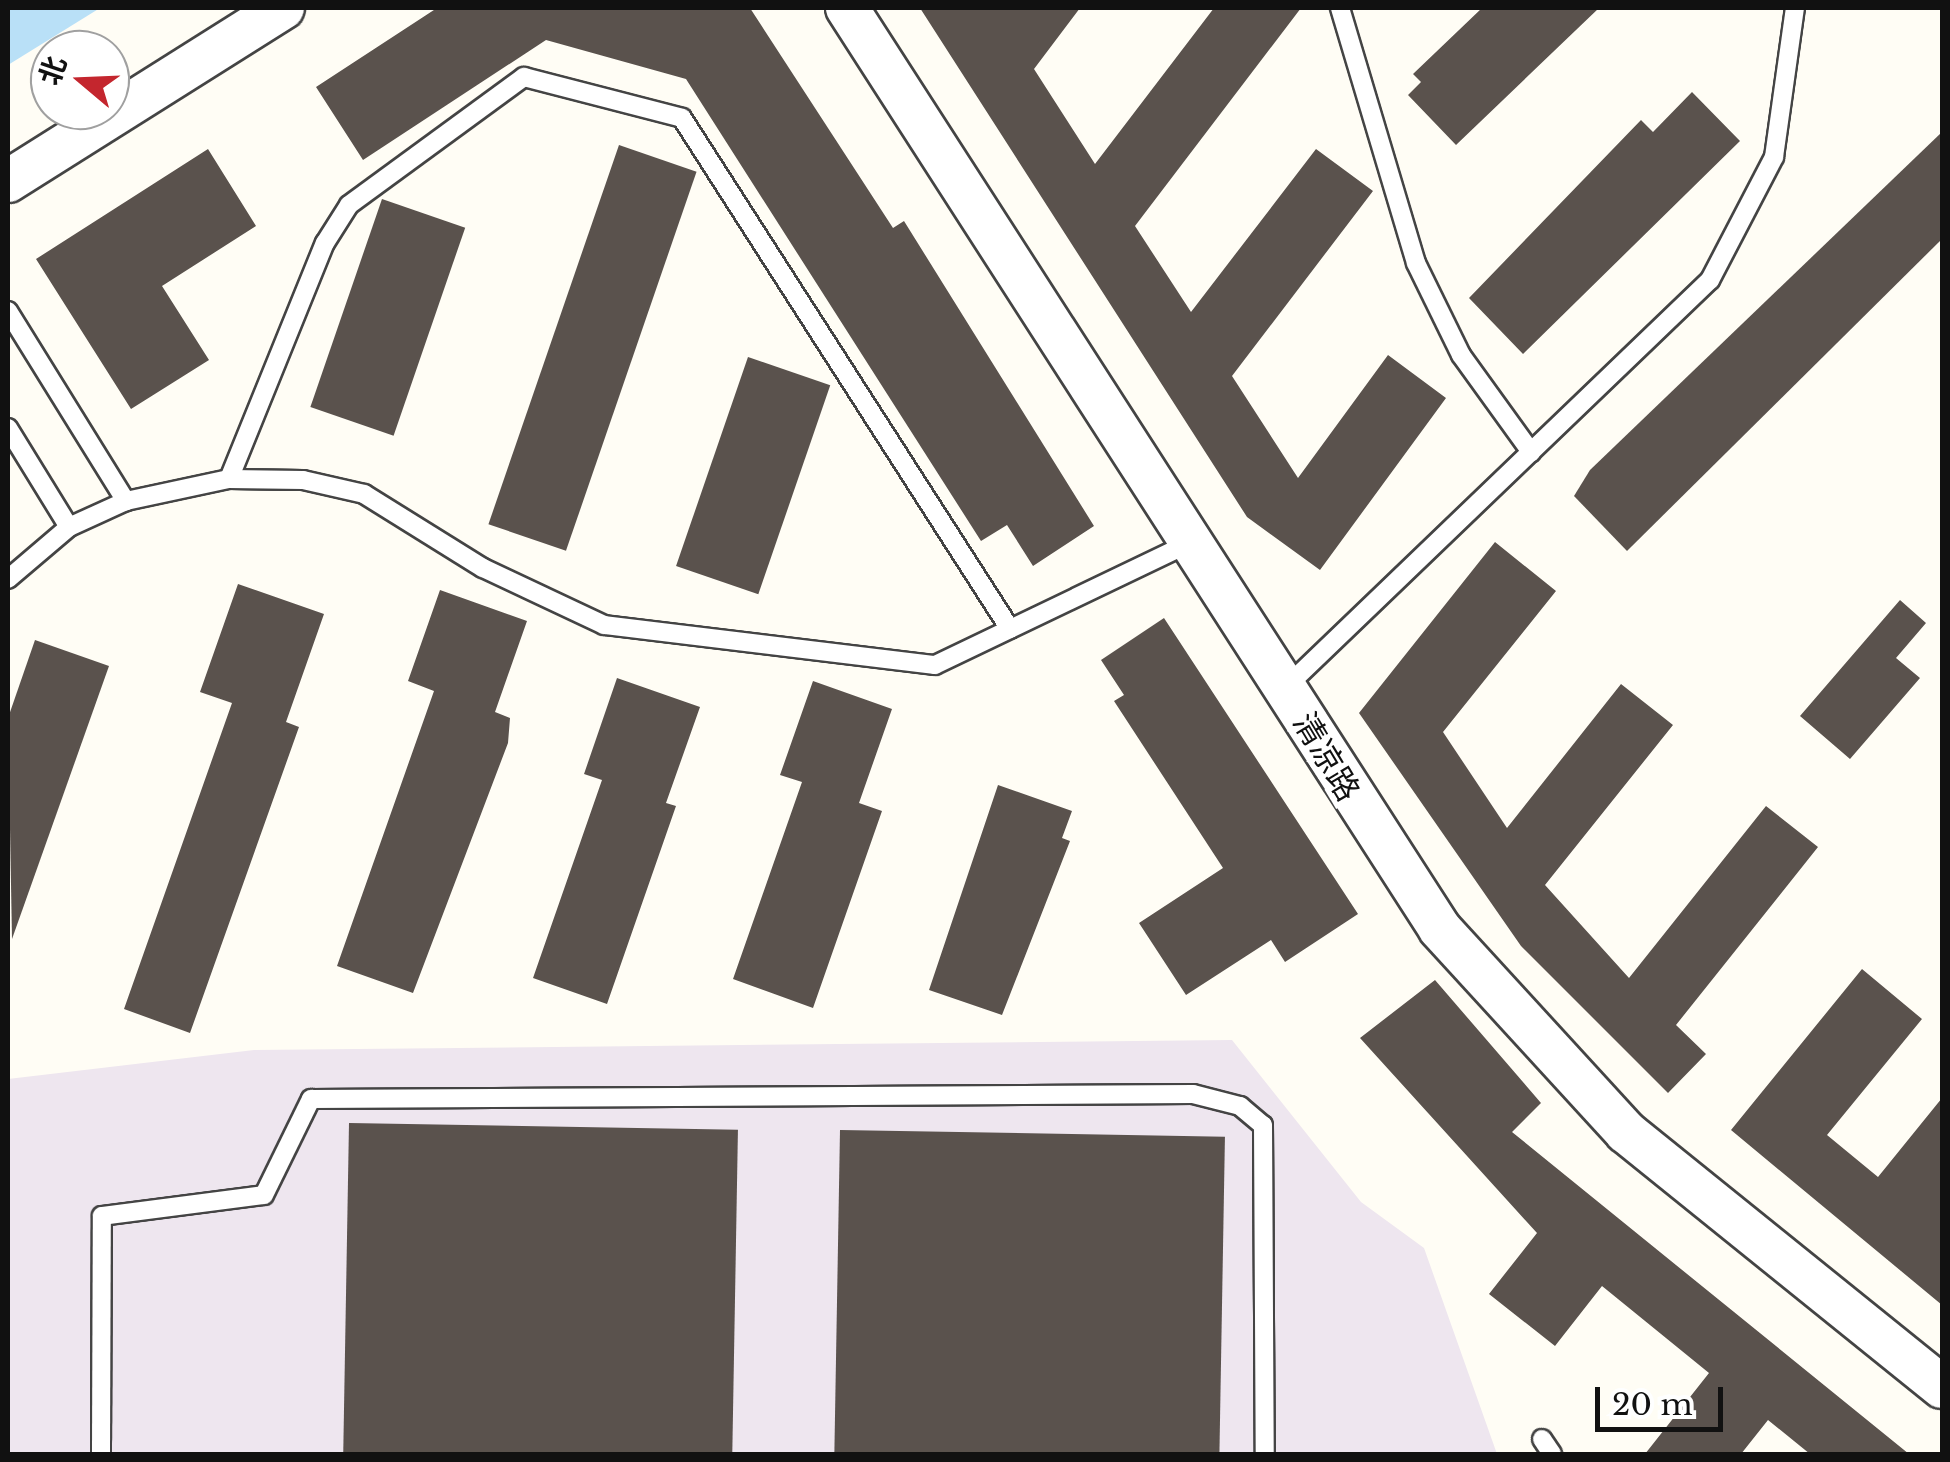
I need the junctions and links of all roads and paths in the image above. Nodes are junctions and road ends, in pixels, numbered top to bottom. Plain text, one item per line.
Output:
1 (282, 8) edge
2 (847, 8) edge
3 (1340, 8) edge
4 (1794, 8) edge
5 (8, 181) edge
6 (8, 310) edge
7 (8, 428) edge
8 (1531, 452) junction
9 (229, 479) junction
10 (126, 501) junction
11 (70, 528) junction
12 (1190, 542) junction
13 (8, 579) edge
14 (1010, 629) junction
15 (1284, 689) junction
16 (1942, 1387) edge
17 (101, 1454) edge
18 (1264, 1454) edge

1 - 5 street
2 - 12 street, 清凉路
3 - 8 lane
4 - 8 lane
6 - 10 lane
7 - 11 lane
8 - 15 lane
9 - 10 lane
9 - 14 lane
9 - 14 lane
10 - 11 lane
11 - 13 lane
12 - 14 lane
12 - 15 street, 清凉路
15 - 16 street, 清凉路
17 - 18 lane

